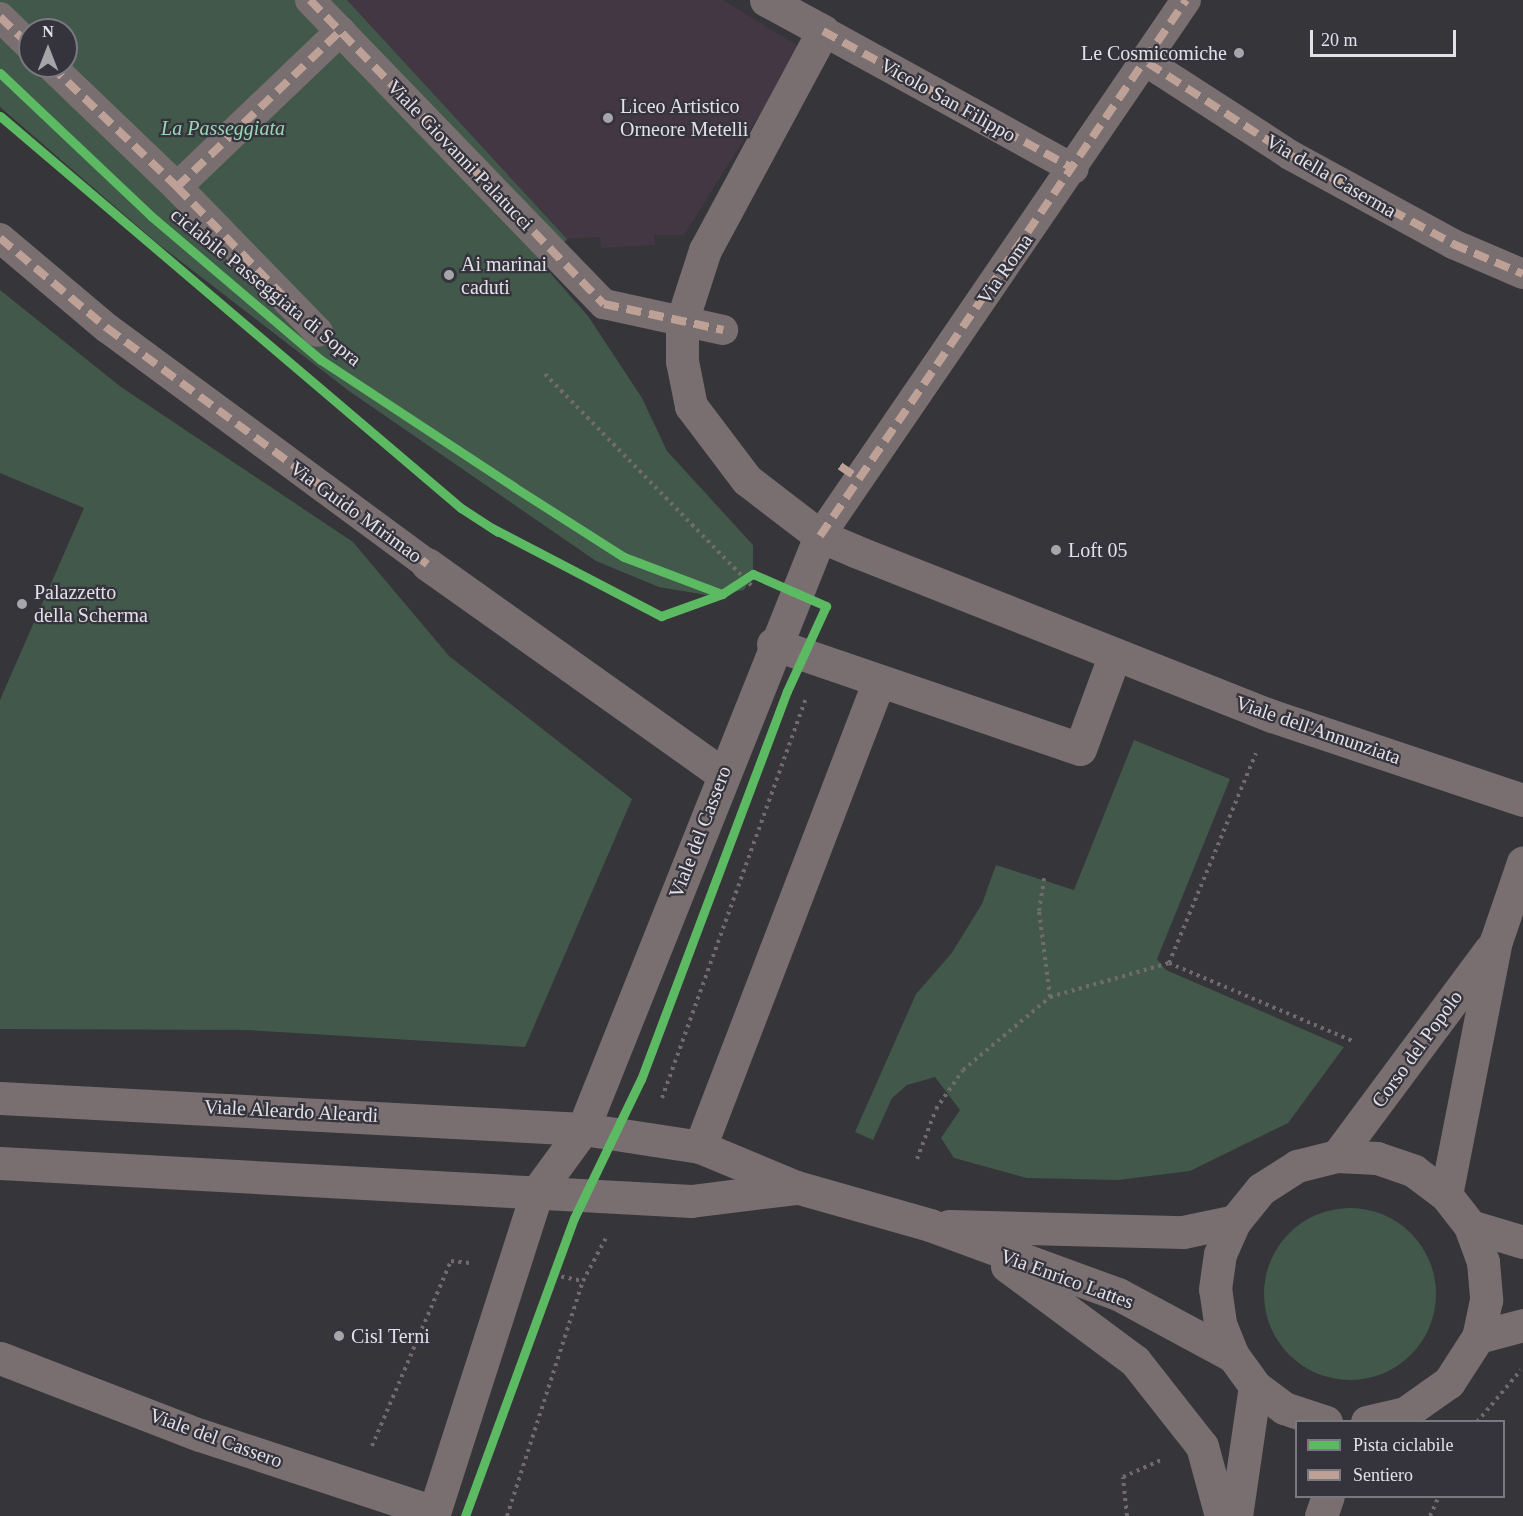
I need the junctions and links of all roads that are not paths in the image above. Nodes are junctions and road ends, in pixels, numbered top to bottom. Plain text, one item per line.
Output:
1 (310, 0) edge
2 (766, 0) edge
3 (1186, 0) edge
4 (0, 17) edge
5 (340, 31) junction
6 (823, 31) junction
7 (18, 34) edge
8 (1148, 63) junction
9 (63, 78) edge
10 (1074, 169) junction
11 (177, 187) junction
12 (0, 238) edge
13 (1523, 274) edge
14 (682, 321) junction
15 (723, 330) dead end
16 (318, 332) dead end
17 (820, 536) junction
18 (427, 564) joint
19 (778, 632) junction
20 (1115, 654) junction
21 (878, 683) junction
22 (722, 774) junction
23 (1523, 800) edge
24 (1523, 862) edge
25 (1496, 941) junction
26 (0, 1098) edge
27 (583, 1129) junction
28 (699, 1147) junction
29 (1337, 1156) junction
30 (0, 1163) edge
31 (796, 1187) junction
32 (537, 1192) junction
33 (1446, 1195) junction
34 (1234, 1221) junction
35 (930, 1225) junction
36 (1470, 1226) junction
37 (1523, 1242) edge
38 (987, 1250) junction
39 (1523, 1325) edge
40 (1478, 1337) junction
41 (1233, 1356) junction
42 (0, 1358) edge
43 (1256, 1386) junction
44 (1320, 1420) edge
45 (1375, 1420) edge
46 (1244, 1474) junction
47 (1329, 1498) edge
48 (1330, 1498) edge
49 (434, 1514) edge
50 (1221, 1516) edge
51 (1236, 1516) edge
52 (1248, 1516) edge
53 (1320, 1516) edge
54 (1330, 1516) edge

1 - 5 street, Viale Giovanni Palatucci
2 - 6 street
3 - 8 street, Via Roma
4 - 7 street
5 - 11 street
5 - 14 street, Viale Giovanni Palatucci
6 - 10 street, Vicolo San Filippo
6 - 14 street, Viale dell'Annunziata
8 - 10 street, Via Roma
8 - 13 street, Via della Caserma
9 - 11 street
10 - 17 street, Via Roma
11 - 16 street
12 - 18 street, Via Guido Mirimao
14 - 15 street, Viale Giovanni Palatucci
14 - 17 street, Viale dell'Annunziata
17 - 19 street, Viale del Cassero
17 - 20 street, Viale dell'Annunziata
18 - 22 street, Via Guido Mirimao
19 - 21 street
19 - 22 street, Viale del Cassero
20 - 21 street
20 - 23 street, Viale dell'Annunziata
21 - 28 street
22 - 27 street, Viale del Cassero
24 - 25 street, Corso del Popolo
25 - 29 street, Corso del Popolo
25 - 33 street, Corso del Popolo
26 - 27 street, Viale Aleardo Aleardi
27 - 28 street
27 - 32 street, Viale del Cassero
28 - 31 street, Via Enrico Lattes
29 - 33 street
29 - 34 street
30 - 32 street
31 - 32 street, Via Enrico Lattes
31 - 35 street, Via Enrico Lattes
32 - 49 street, Viale del Cassero
33 - 36 street
34 - 35 street, Via Enrico Lattes
34 - 41 street
35 - 38 street, Via Enrico Lattes
36 - 37 street
36 - 40 street
38 - 41 street, Via Enrico Lattes
38 - 50 street
39 - 40 street
40 - 45 street
41 - 43 street
42 - 49 street, Viale del Cassero
43 - 44 street
43 - 46 street
46 - 51 street
46 - 52 street
47 - 53 street
48 - 54 street

